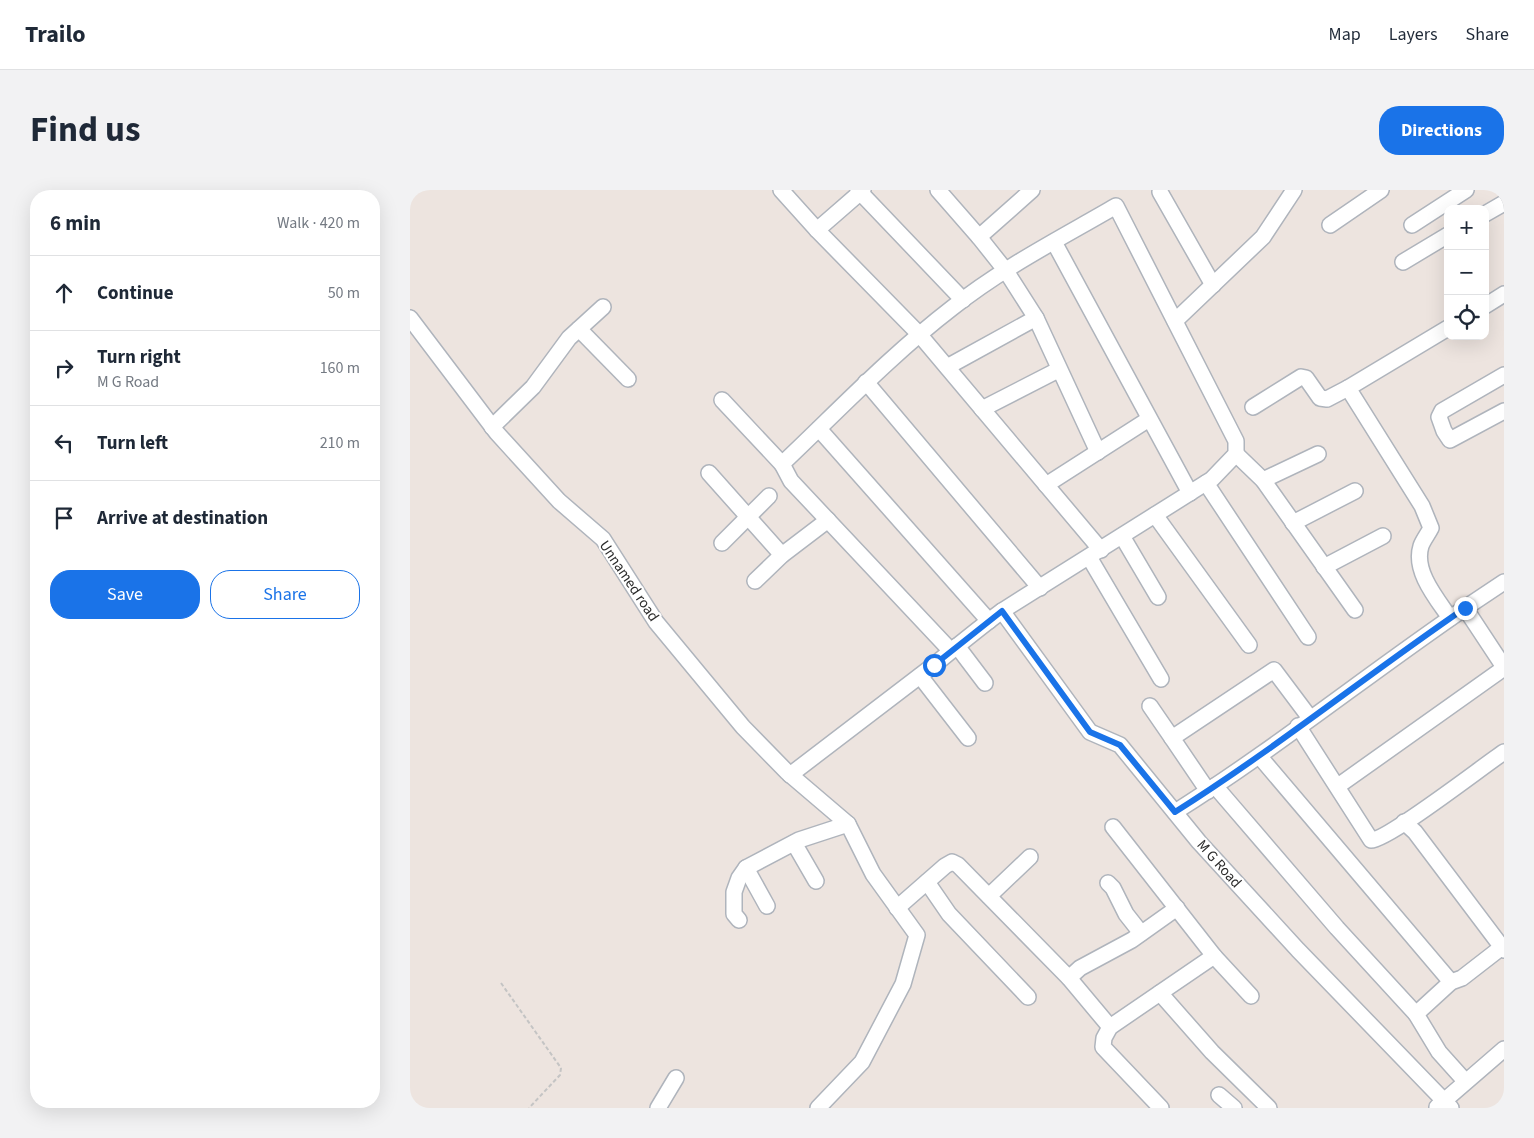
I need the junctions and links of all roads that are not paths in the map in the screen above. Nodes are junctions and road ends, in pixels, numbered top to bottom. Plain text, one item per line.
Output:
1 (781, 190) edge
2 (938, 190) edge
3 (1294, 190) edge
4 (1381, 190) edge
5 (1466, 190) edge
6 (861, 191) edge
7 (1160, 192) dead end
8 (1021, 193) edge
9 (1504, 203) edge
10 (1489, 212) edge
11 (1330, 225) dead end
12 (1412, 225) dead end
13 (817, 230) junction
14 (979, 237) junction
15 (1444, 237) edge
16 (1054, 242) junction
17 (1403, 262) dead end
18 (1006, 271) junction
19 (1213, 284) junction
20 (1504, 294) edge
21 (963, 300) junction
22 (1489, 303) edge
23 (603, 307) dead end
24 (410, 318) edge
25 (1036, 318) junction
26 (1175, 321) junction
27 (579, 329) junction
28 (1444, 330) edge
29 (919, 334) junction
30 (947, 366) junction
31 (1058, 370) junction
32 (1504, 375) edge
33 (628, 380) dead end
34 (866, 382) junction
35 (1348, 388) junction
36 (722, 400) dead end
37 (1253, 407) dead end
38 (982, 409) junction
39 (1504, 411) edge
40 (1148, 419) junction
41 (492, 427) junction
42 (819, 429) junction
43 (1098, 452) junction
44 (1236, 454) junction
45 (1318, 454) dead end
46 (782, 464) junction
47 (709, 473) dead end
48 (1263, 480) junction
49 (1206, 482) junction
50 (1046, 485) junction
51 (1354, 491) dead end
52 (1190, 493) junction
53 (769, 496) dead end
54 (1155, 515) junction
55 (748, 517) junction
56 (828, 520) junction
57 (1293, 523) junction
58 (1122, 536) junction
59 (1383, 536) dead end
60 (722, 543) dead end
61 (1095, 553) junction
62 (782, 556) junction
63 (1324, 567) junction
64 (755, 581) dead end
65 (1504, 582) edge
66 (1040, 588) junction
67 (1158, 597) dead end
68 (1465, 608) junction
69 (1355, 610) dead end
70 (1002, 611) junction
71 (1450, 618) junction
72 (989, 621) junction
73 (1308, 637) dead end
74 (1249, 645) dead end
75 (954, 648) junction
76 (1504, 667) edge
77 (920, 676) junction
78 (1161, 679) dead end
79 (984, 683) dead end
80 (1150, 706) dead end
81 (1304, 722) junction
82 (968, 738) dead end
83 (1172, 738) junction
84 (1504, 752) edge
85 (1260, 756) junction
86 (790, 775) junction
87 (1338, 786) junction
88 (1212, 789) junction
89 (1175, 812) junction
90 (1404, 822) junction
91 (848, 824) junction
92 (1113, 827) dead end
93 (794, 843) junction
94 (1030, 857) dead end
95 (746, 868) junction
96 (816, 881) dead end
97 (927, 882) junction
98 (1108, 884) dead end
99 (989, 896) junction
100 (767, 906) dead end
101 (898, 908) junction
102 (1177, 908) junction
103 (739, 920) dead end
104 (1141, 933) junction
105 (1503, 949) edge
106 (1214, 956) junction
107 (1069, 978) junction
108 (1451, 982) junction
109 (1160, 993) junction
110 (1251, 996) dead end
111 (1028, 997) dead end
112 (1416, 1014) junction
113 (1110, 1027) junction
114 (1504, 1049) edge
115 (676, 1078) dead end
116 (1465, 1081) junction
117 (1219, 1095) dead end
118 (1444, 1106) edge
119 (658, 1108) edge
120 (818, 1108) edge
121 (1162, 1108) edge
122 (1234, 1108) edge
123 (1269, 1108) edge

1 - 13 street
2 - 14 street
3 - 19 street
4 - 11 street
5 - 12 street
6 - 13 street
6 - 21 street
7 - 19 street
8 - 14 street
9 - 10 street
13 - 29 street
14 - 18 street
15 - 17 street
16 - 18 street
16 - 26 street
16 - 40 street
18 - 21 street
18 - 25 street
19 - 26 street
20 - 22 street
21 - 29 street
23 - 27 street
24 - 41 street, Unnamed road
25 - 30 street
25 - 31 street
26 - 44 street
27 - 33 street
27 - 41 street
28 - 35 street
29 - 30 street
29 - 34 street
30 - 38 street
31 - 38 street
31 - 43 street
32 - 39 street
34 - 42 street
34 - 66 street
35 - 37 street
35 - 71 street
36 - 46 street
38 - 50 street
40 - 43 street
40 - 52 street
41 - 86 street, Unnamed road
42 - 46 street
42 - 72 street
43 - 50 street
44 - 48 street
44 - 49 street
45 - 48 street
46 - 56 street
47 - 55 street
48 - 57 street
49 - 52 street
49 - 73 street
50 - 61 street
51 - 57 street
52 - 54 street
53 - 55 street
54 - 58 street
54 - 74 street
55 - 60 street
55 - 62 street
56 - 62 street
56 - 75 street
57 - 63 street
58 - 61 street
58 - 67 street
59 - 63 street
61 - 66 street
61 - 78 street
62 - 64 street
63 - 69 street
65 - 68 street
66 - 70 street
68 - 71 street
68 - 76 street
70 - 72 street
70 - 89 street, M G Road
71 - 81 street
72 - 75 street
75 - 77 street
75 - 79 street
76 - 87 street
77 - 82 street
77 - 86 street
80 - 83 street
81 - 83 street
81 - 85 street
81 - 87 street
83 - 88 street
84 - 90 street
85 - 88 street
85 - 108 street
86 - 91 street, Unnamed road
87 - 90 street
88 - 89 street
88 - 112 street
89 - 118 street, M G Road
90 - 105 street
91 - 93 street
91 - 101 street
92 - 102 street
93 - 95 street
93 - 96 street
94 - 99 street
95 - 100 street
95 - 103 street
97 - 99 street
97 - 101 street
97 - 111 street
98 - 104 street
99 - 107 street
101 - 120 street
102 - 104 street
102 - 106 street
104 - 107 street
105 - 108 street
106 - 109 street
106 - 110 street
107 - 113 street
108 - 112 street
109 - 113 street
109 - 123 street
112 - 116 street
113 - 121 street
114 - 116 street
115 - 119 street
116 - 118 street
117 - 122 street

